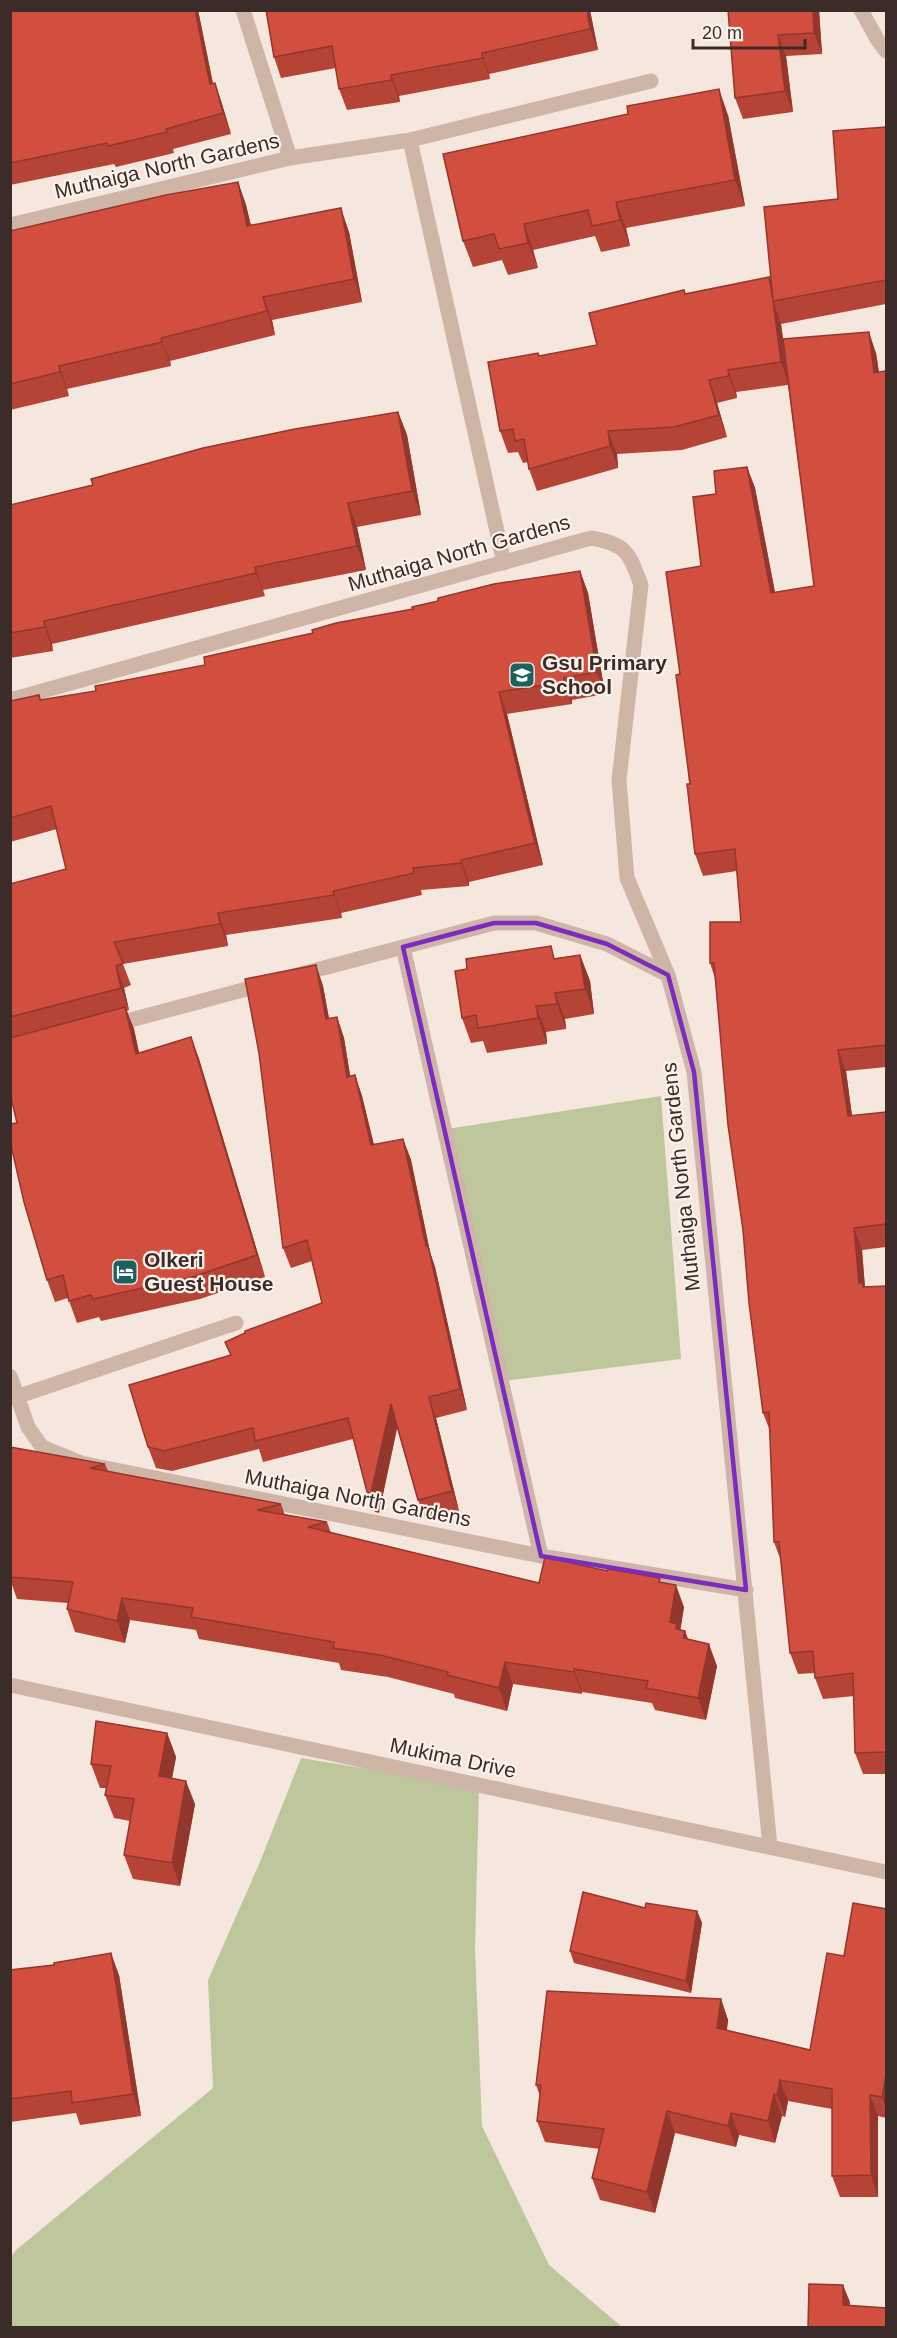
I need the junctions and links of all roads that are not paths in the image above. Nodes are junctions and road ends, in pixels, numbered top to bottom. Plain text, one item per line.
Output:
1 (243, 10) edge
2 (861, 10) edge
3 (886, 51) edge
4 (651, 81) dead end
5 (410, 140) junction
6 (290, 158) junction
7 (10, 225) edge
8 (504, 563) junction
9 (10, 700) edge
10 (403, 947) junction
11 (668, 975) junction
12 (103, 1028) edge
13 (236, 1323) dead end
14 (10, 1376) edge
15 (16, 1397) junction
16 (542, 1556) junction
17 (746, 1590) junction
18 (10, 1685) edge
19 (770, 1847) junction
20 (886, 1872) edge

1 - 6 street
2 - 3 street
4 - 5 street, Muthaiga North Gardens
5 - 6 street, Muthaiga North Gardens
5 - 8 street
6 - 7 street, Muthaiga North Gardens
8 - 9 street, Muthaiga North Gardens
8 - 11 street, Muthaiga North Gardens
10 - 11 street
10 - 12 street
10 - 16 street
11 - 17 street, Muthaiga North Gardens
13 - 15 street
14 - 15 street, Muthaiga North Gardens
15 - 16 street, Muthaiga North Gardens
16 - 17 street, Muthaiga North Gardens
17 - 19 street, Muthaiga North Gardens
18 - 19 street, Mukima Drive
19 - 20 street, Mukima Drive

